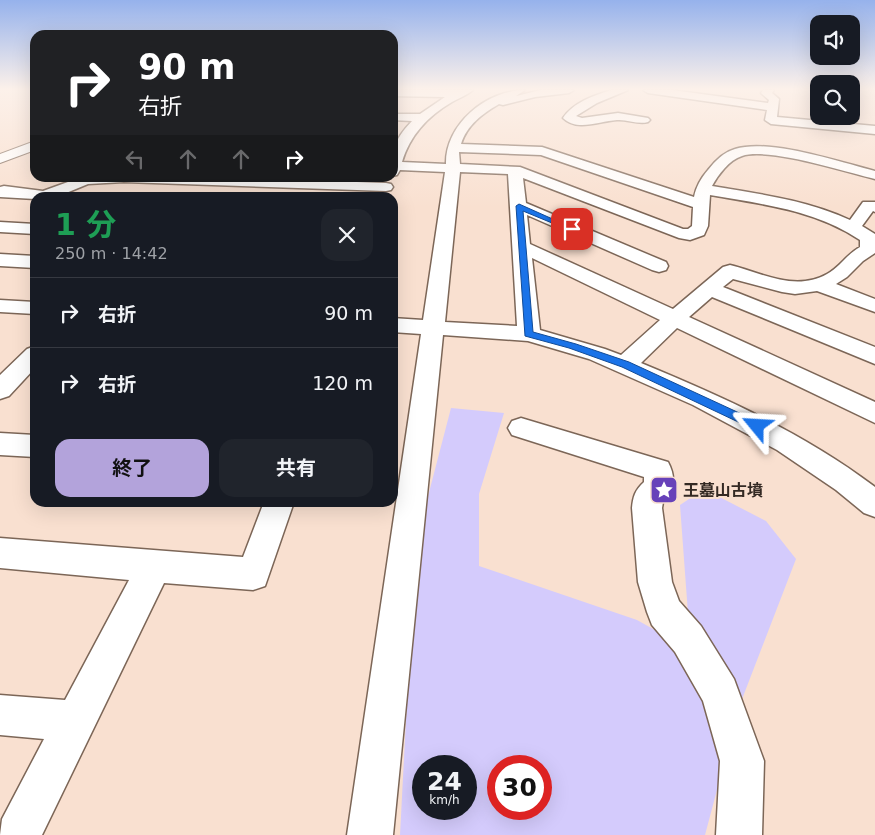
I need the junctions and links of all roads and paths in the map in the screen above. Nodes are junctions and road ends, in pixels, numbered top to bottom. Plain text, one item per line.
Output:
1 (412, 129) edge
2 (463, 129) edge
3 (398, 132) edge
4 (409, 132) junction
5 (398, 146) edge
6 (30, 147) edge
7 (453, 148) junction
8 (1, 158) edge
9 (453, 168) junction
10 (515, 170) junction
11 (875, 175) edge
12 (398, 177) edge
13 (82, 182) edge
14 (200, 182) edge
15 (704, 189) junction
16 (0, 192) edge
17 (59, 192) edge
18 (191, 192) edge
19 (30, 194) edge
20 (519, 206) junction
21 (703, 206) junction
22 (875, 207) edge
23 (0, 227) edge
24 (854, 227) junction
25 (30, 228) edge
26 (872, 239) edge
27 (523, 248) junction
28 (0, 260) edge
29 (30, 262) edge
30 (659, 266) dead end
31 (817, 284) junction
32 (709, 288) junction
33 (0, 306) edge
34 (875, 306) edge
35 (30, 308) edge
36 (673, 320) junction
37 (398, 325) edge
38 (433, 327) junction
39 (529, 334) junction
40 (875, 356) edge
41 (626, 364) junction
42 (23, 365) edge
43 (0, 390) edge
44 (875, 413) edge
45 (521, 428) dead end
46 (0, 444) edge
47 (30, 446) edge
48 (875, 504) edge
49 (277, 507) edge
50 (0, 553) edge
51 (154, 565) junction
52 (0, 715) edge
53 (74, 721) junction
54 (18, 835) edge
55 (370, 835) edge
56 (739, 835) edge

1 - 4 street
2 - 7 street
3 - 4 street
4 - 5 street
6 - 8 main road
7 - 9 street
7 - 21 street
9 - 10 street
9 - 12 street
9 - 38 street
10 - 20 street
10 - 21 street
11 - 15 street
13 - 17 street
14 - 18 street
15 - 21 street
15 - 24 street
16 - 19 street
20 - 27 street
20 - 30 street
22 - 24 street
23 - 25 street
24 - 26 street
26 - 31 street
27 - 36 street
27 - 39 street
28 - 29 street
31 - 32 street
31 - 34 street
32 - 36 street
32 - 40 street
33 - 35 street
36 - 41 street
36 - 44 street
37 - 38 street
38 - 39 street
38 - 55 street
39 - 41 street
41 - 48 street
42 - 43 street
45 - 56 street
46 - 47 street
49 - 51 street
50 - 51 street
51 - 53 street
52 - 53 street
53 - 54 street

